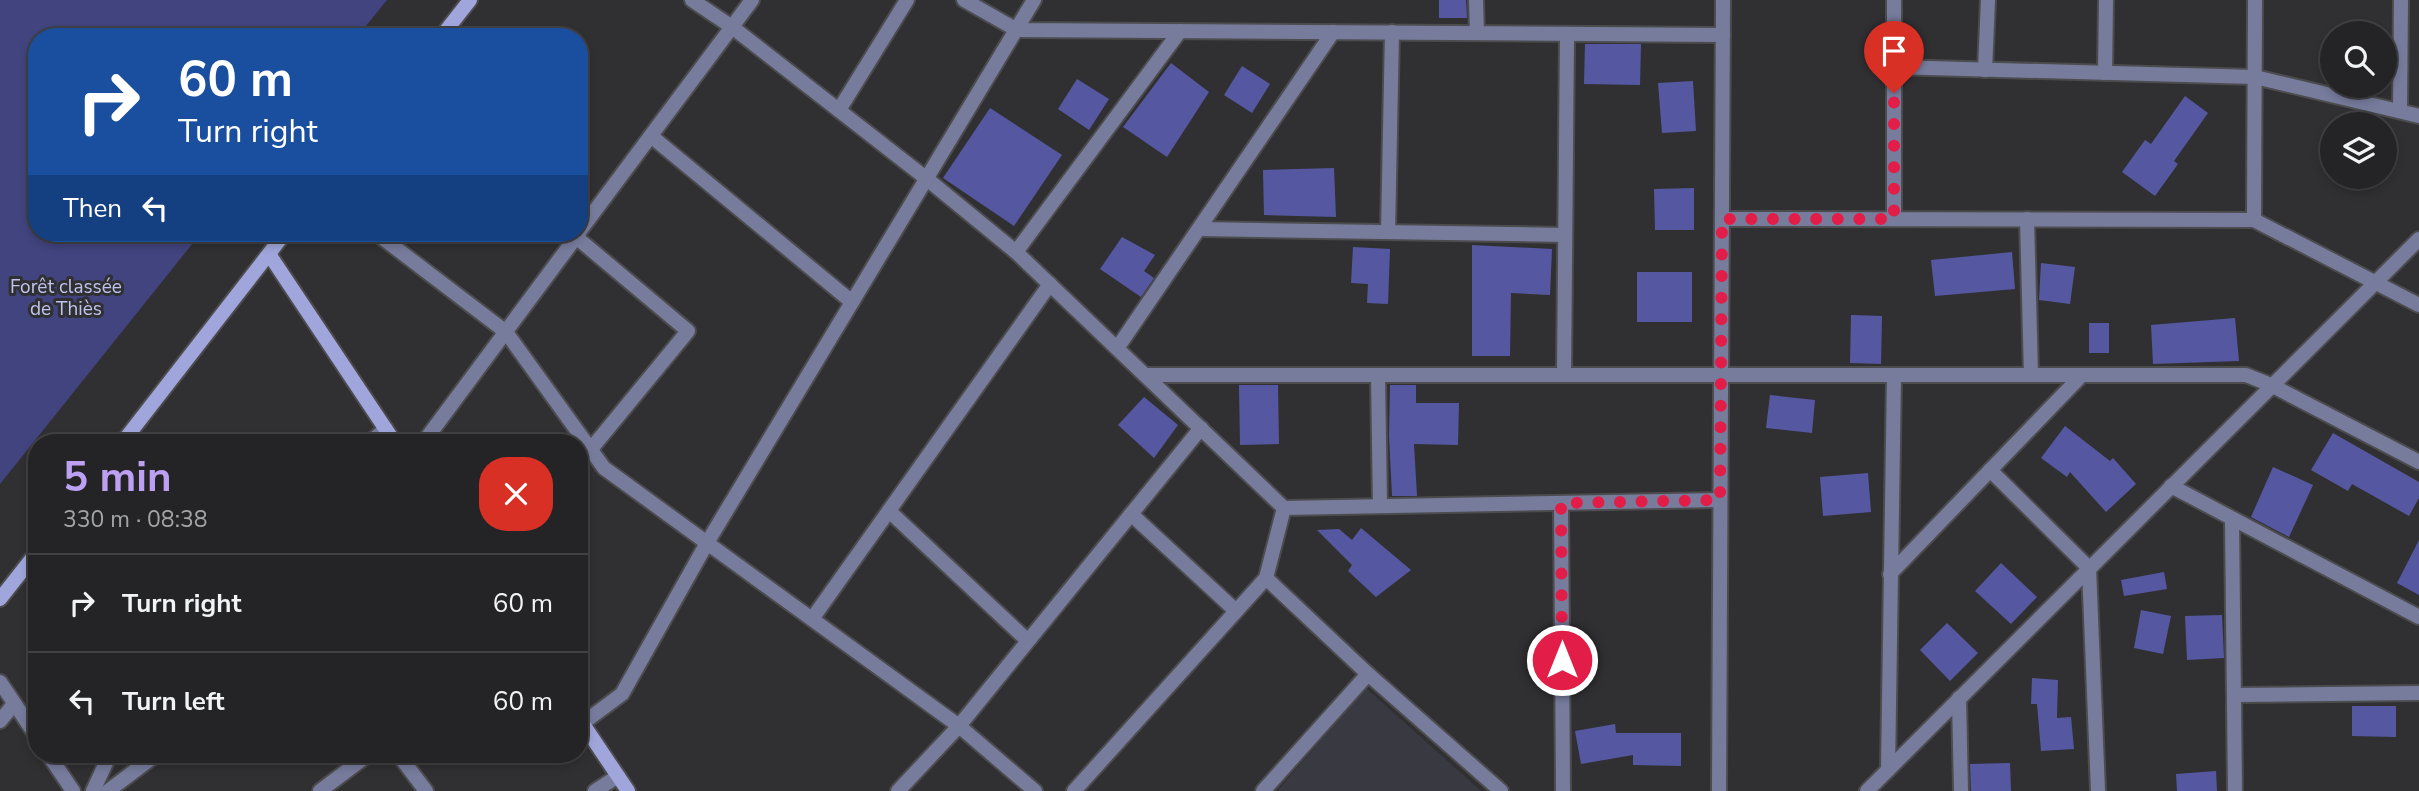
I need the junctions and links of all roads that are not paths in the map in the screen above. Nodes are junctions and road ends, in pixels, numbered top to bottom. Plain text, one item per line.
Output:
1 (470, 0) edge
2 (692, 0) edge
3 (752, 0) edge
4 (907, 0) edge
5 (964, 0) edge
6 (1034, 0) edge
7 (1476, 0) edge
8 (1723, 0) edge
9 (1894, 0) edge
10 (1988, 0) edge
11 (2106, 0) edge
12 (2255, 0) edge
13 (2401, 0) edge
14 (732, 27) junction
15 (448, 28) edge
16 (1017, 30) junction
17 (1180, 31) junction
18 (1333, 32) junction
19 (1392, 33) junction
20 (1477, 33) junction
21 (1567, 34) junction
22 (1723, 34) junction
23 (1894, 67) junction
24 (1985, 70) junction
25 (2105, 72) junction
26 (2255, 76) junction
27 (839, 110) junction
28 (2400, 111) junction
29 (2419, 116) edge
30 (651, 136) junction
31 (927, 179) junction
32 (1722, 219) junction
33 (1894, 219) junction
34 (2027, 219) junction
35 (2254, 220) junction
36 (588, 221) edge
37 (1199, 229) junction
38 (1388, 232) junction
39 (1565, 235) junction
40 (2419, 239) edge
41 (278, 242) edge
42 (388, 242) edge
43 (572, 242) edge
44 (587, 242) edge
45 (1016, 253) junction
46 (269, 254) junction
47 (2376, 283) junction
48 (1050, 284) junction
49 (852, 302) junction
50 (2419, 305) edge
51 (506, 332) junction
52 (1118, 347) junction
53 (1378, 375) junction
54 (1564, 375) junction
55 (1721, 375) junction
56 (1894, 375) junction
57 (2031, 375) junction
58 (2082, 375) junction
59 (1147, 376) junction
60 (2271, 385) junction
61 (1202, 428) junction
62 (386, 429) junction
63 (129, 434) edge
64 (380, 434) edge
65 (389, 434) edge
66 (430, 434) edge
67 (580, 434) edge
68 (588, 445) edge
69 (591, 449) junction
70 (2419, 462) edge
71 (1990, 470) junction
72 (2171, 486) junction
73 (1720, 500) junction
74 (1561, 503) junction
75 (1380, 506) junction
76 (1284, 508) junction
77 (888, 512) junction
78 (1131, 514) junction
79 (2232, 521) junction
80 (707, 543) junction
81 (28, 563) edge
82 (2089, 568) junction
83 (1890, 574) junction
84 (1266, 579) junction
85 (0, 599) edge
86 (1236, 611) junction
87 (2419, 617) edge
88 (812, 619) junction
89 (1027, 640) junction
90 (1368, 674) junction
91 (0, 682) edge
92 (2418, 689) edge
93 (2234, 695) junction
94 (1959, 698) junction
95 (14, 704) junction
96 (588, 716) edge
97 (0, 721) edge
98 (28, 724) edge
99 (959, 726) junction
100 (588, 731) edge
101 (54, 763) edge
102 (106, 763) edge
103 (146, 763) edge
104 (357, 763) edge
105 (405, 763) edge
106 (1888, 770) junction
107 (618, 776) junction
108 (73, 791) edge
109 (93, 791) edge
110 (108, 791) edge
111 (320, 791) edge
112 (426, 791) edge
113 (595, 791) edge
114 (628, 791) edge
115 (898, 791) edge
116 (1035, 791) edge
117 (1074, 791) edge
118 (1263, 791) edge
119 (1501, 791) edge
120 (1563, 791) edge
121 (1719, 791) edge
122 (1867, 791) edge
123 (1961, 791) edge
124 (2098, 791) edge
125 (2235, 791) edge

1 - 15 main road
2 - 14 street
3 - 14 street
4 - 27 street
5 - 16 street
6 - 16 street
7 - 20 street
8 - 22 street
9 - 23 street
10 - 24 street
11 - 25 street
12 - 26 street
13 - 28 street
14 - 27 street
14 - 30 street
16 - 17 street
16 - 31 street
17 - 18 street
17 - 45 street
18 - 19 street
18 - 37 street
19 - 20 street
19 - 38 street
20 - 21 street
21 - 22 street
21 - 39 street
22 - 32 street
23 - 24 street
23 - 33 street
24 - 25 street
25 - 26 street
26 - 28 street
26 - 35 street
27 - 31 street
28 - 29 street
30 - 36 street
30 - 49 street
31 - 45 street
31 - 49 street
32 - 33 street
32 - 55 street
33 - 34 street
34 - 35 street
34 - 57 street
35 - 47 street
37 - 38 street
37 - 52 street
38 - 39 street
39 - 54 street
40 - 47 street
41 - 46 main road
42 - 51 street
43 - 51 street
44 - 69 street
45 - 48 street
46 - 62 main road
46 - 63 main road
47 - 50 street
47 - 60 street
48 - 52 street
48 - 77 street
49 - 80 street
51 - 66 street
51 - 67 street
52 - 59 street
53 - 54 street
53 - 59 street
53 - 75 street
54 - 55 street
55 - 56 street
55 - 73 street
56 - 57 street
56 - 83 street
57 - 58 street
58 - 60 street
58 - 71 street
59 - 61 street
60 - 70 street
60 - 72 street
61 - 76 street
61 - 78 street
62 - 64 street
62 - 65 main road
68 - 69 street
69 - 80 street
71 - 82 street
71 - 83 street
72 - 79 street
72 - 82 street
73 - 74 street
73 - 121 street
74 - 75 street
74 - 120 street
75 - 76 street
76 - 84 street
77 - 88 street
77 - 89 street
78 - 86 street
78 - 89 street
79 - 87 street
79 - 93 street
80 - 88 street
80 - 96 street
81 - 85 main road
82 - 94 street
82 - 124 street
83 - 106 street
84 - 86 street
84 - 90 street
86 - 117 street
88 - 99 street
89 - 99 street
90 - 118 street
90 - 119 street
91 - 95 street
92 - 93 street
93 - 125 street
94 - 106 street
94 - 123 street
95 - 97 street
95 - 98 street
99 - 115 street
99 - 116 street
100 - 107 main road
101 - 108 street
102 - 109 street
103 - 110 street
104 - 111 street
105 - 112 street
106 - 122 street
107 - 113 street
107 - 114 main road

